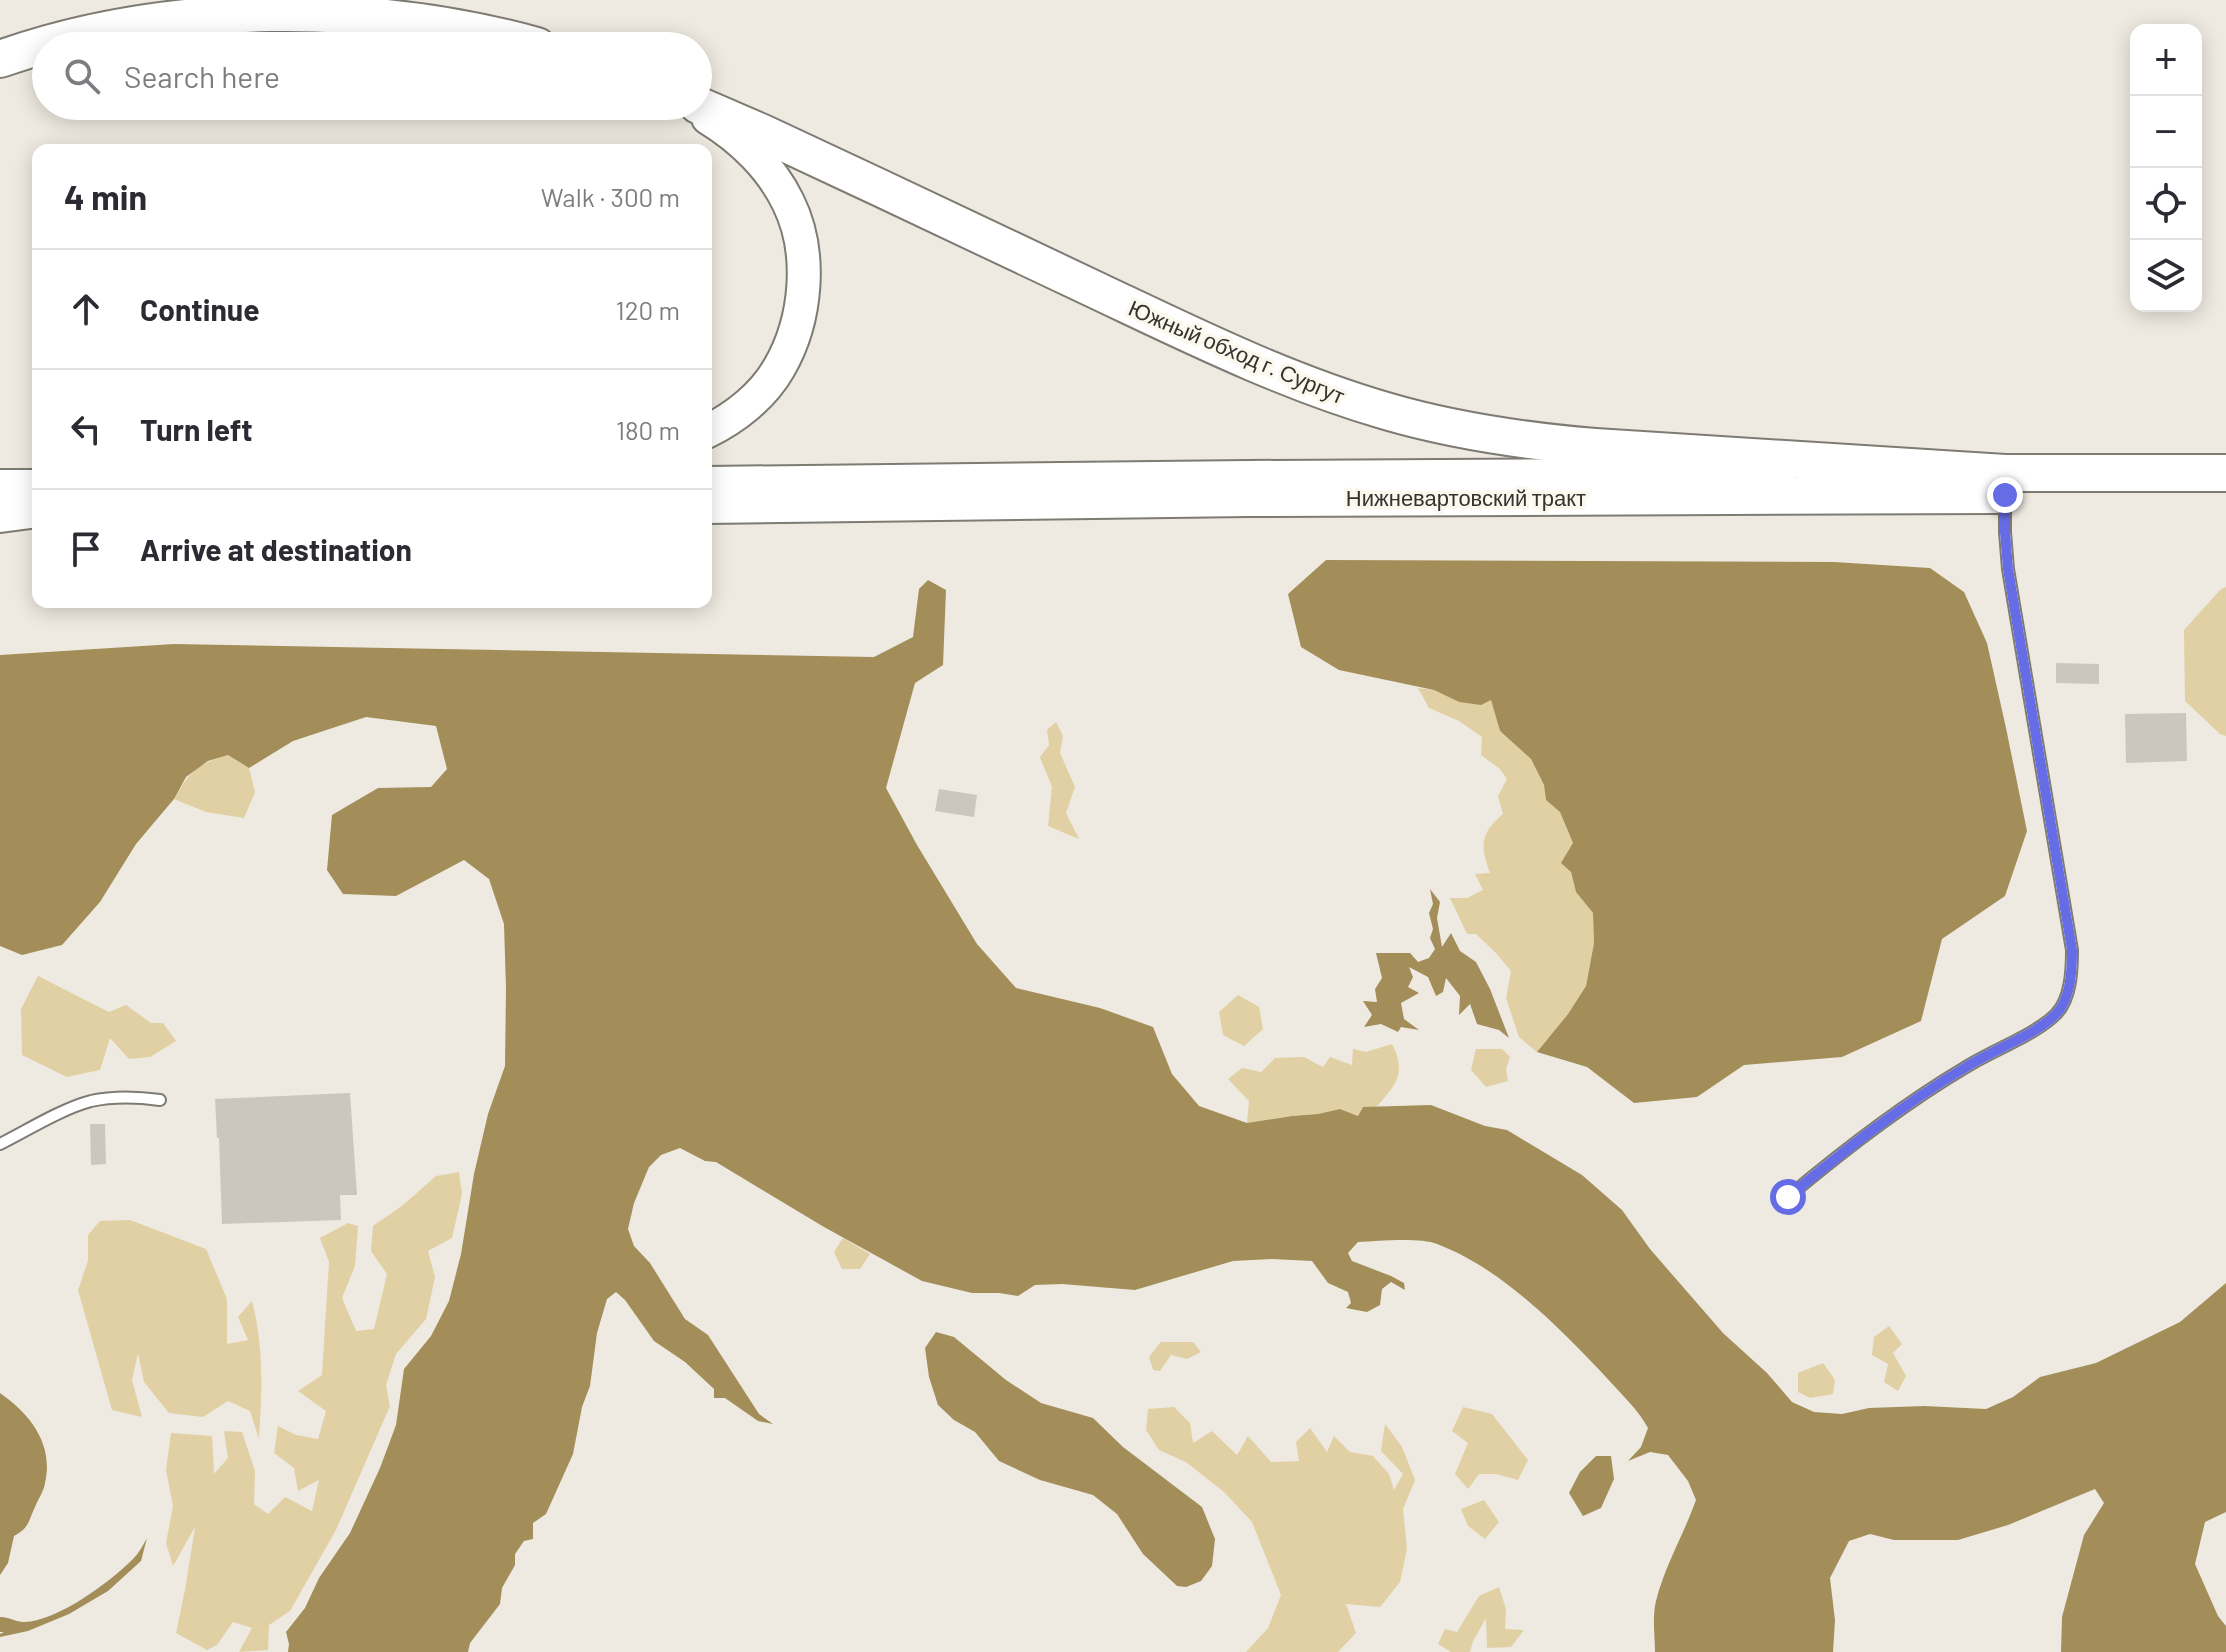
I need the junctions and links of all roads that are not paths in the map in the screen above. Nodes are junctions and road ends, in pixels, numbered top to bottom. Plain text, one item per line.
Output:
1 (96, 32) edge
2 (481, 32) edge
3 (32, 48) edge
4 (0, 59) edge
5 (712, 111) edge
6 (711, 120) edge
7 (712, 429) edge
8 (2226, 473) edge
9 (712, 483) edge
10 (2005, 484) junction
11 (0, 486) edge
12 (32, 486) edge
13 (2226, 492) edge
14 (712, 505) edge
15 (0, 508) edge
16 (32, 508) edge
17 (32, 509) edge
18 (0, 514) edge
19 (160, 1100) dead end
20 (0, 1144) edge
21 (1788, 1197) dead end

1 - 2 highway
3 - 4 highway
5 - 10 highway, Южный обход г. Сургут
6 - 7 main road
8 - 10 highway, Нижневартовский тракт
9 - 10 main road, Нижневартовский тракт
10 - 13 highway, Нижневартовский тракт
10 - 14 highway, Нижневартовский тракт
10 - 21 lane
11 - 12 main road
15 - 16 main road
17 - 18 highway
19 - 20 lane

